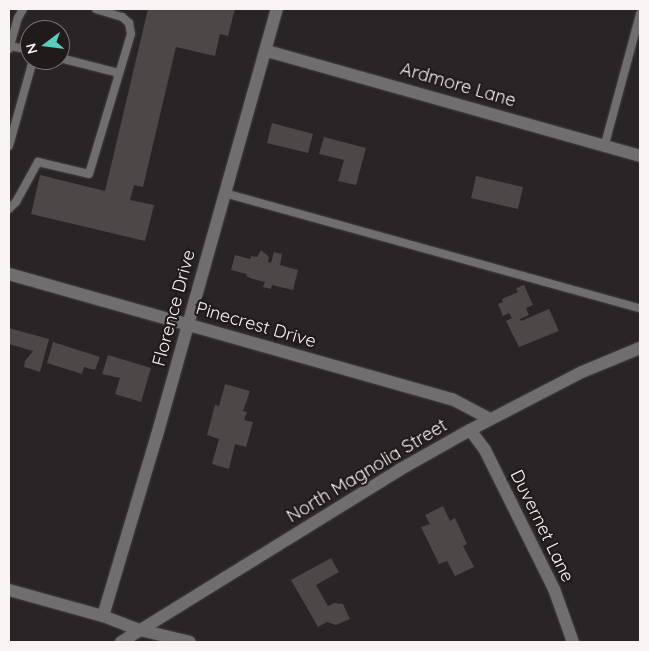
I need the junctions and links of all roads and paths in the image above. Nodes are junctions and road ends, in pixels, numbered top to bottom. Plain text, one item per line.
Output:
1 (23, 9) edge
2 (96, 9) edge
3 (277, 9) edge
4 (640, 14) edge
5 (9, 47) edge
6 (266, 51) junction
7 (70, 61) edge
8 (30, 70) edge
9 (119, 74) junction
10 (604, 144) junction
11 (9, 146) edge
12 (640, 156) edge
13 (224, 193) junction
14 (9, 208) edge
15 (9, 274) edge
16 (640, 308) edge
17 (188, 324) junction
18 (640, 348) edge
19 (490, 418) junction
20 (470, 430) junction
21 (9, 590) edge
22 (103, 616) junction
23 (140, 630) junction
24 (121, 642) edge
25 (190, 642) edge
26 (572, 642) edge

1 - 5 lane
2 - 9 lane
3 - 6 street, Florence Drive
4 - 10 lane
6 - 10 street, Ardmore Lane
6 - 13 street, Florence Drive
7 - 9 lane
8 - 11 lane
9 - 14 lane
10 - 12 street, Ardmore Lane
13 - 16 lane
13 - 17 street, Florence Drive
15 - 17 street, Pinecrest Drive
17 - 19 street, Pinecrest Drive
17 - 22 street, Florence Drive
18 - 19 street, North Magnolia Street
19 - 20 street, North Magnolia Street
20 - 23 street, North Magnolia Street
20 - 26 street, Duvernet Lane
21 - 22 street
22 - 23 street
23 - 24 street, North Magnolia Street
23 - 25 street

